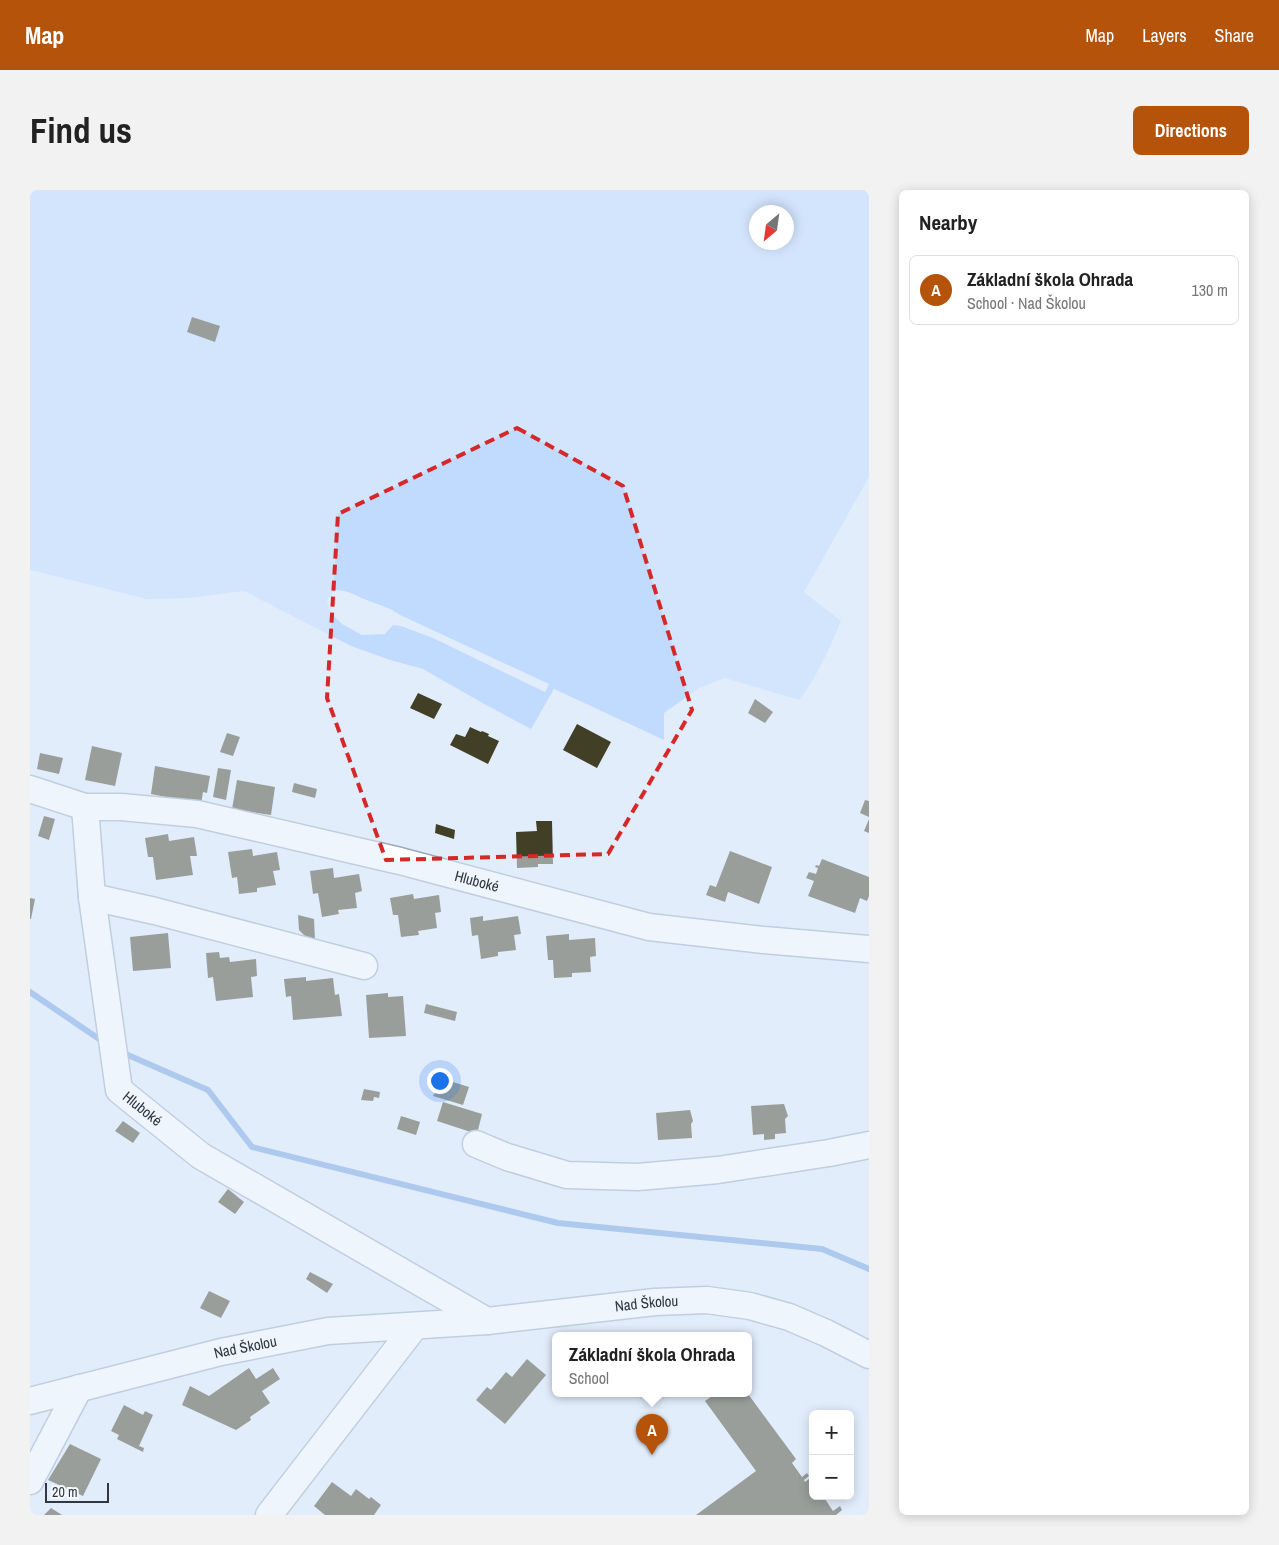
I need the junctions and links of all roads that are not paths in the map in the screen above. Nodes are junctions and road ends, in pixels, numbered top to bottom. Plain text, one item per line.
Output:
1 (30, 789) edge
2 (85, 807) junction
3 (92, 897) junction
4 (869, 950) edge
5 (364, 966) dead end
6 (476, 1144) dead end
7 (869, 1145) edge
8 (487, 1321) junction
9 (415, 1326) junction
10 (869, 1355) edge
11 (79, 1388) junction
12 (30, 1400) edge
13 (30, 1481) edge
14 (269, 1515) edge

1 - 2 street, Hluboké
2 - 3 street, Hluboké
2 - 4 street, Hluboké
3 - 5 street
3 - 8 street, Hluboké
6 - 7 street
8 - 9 street, Nad Školou
8 - 10 street, Nad Školou
9 - 11 street, Nad Školou
9 - 14 street
11 - 12 street, Nad Školou
11 - 13 street

